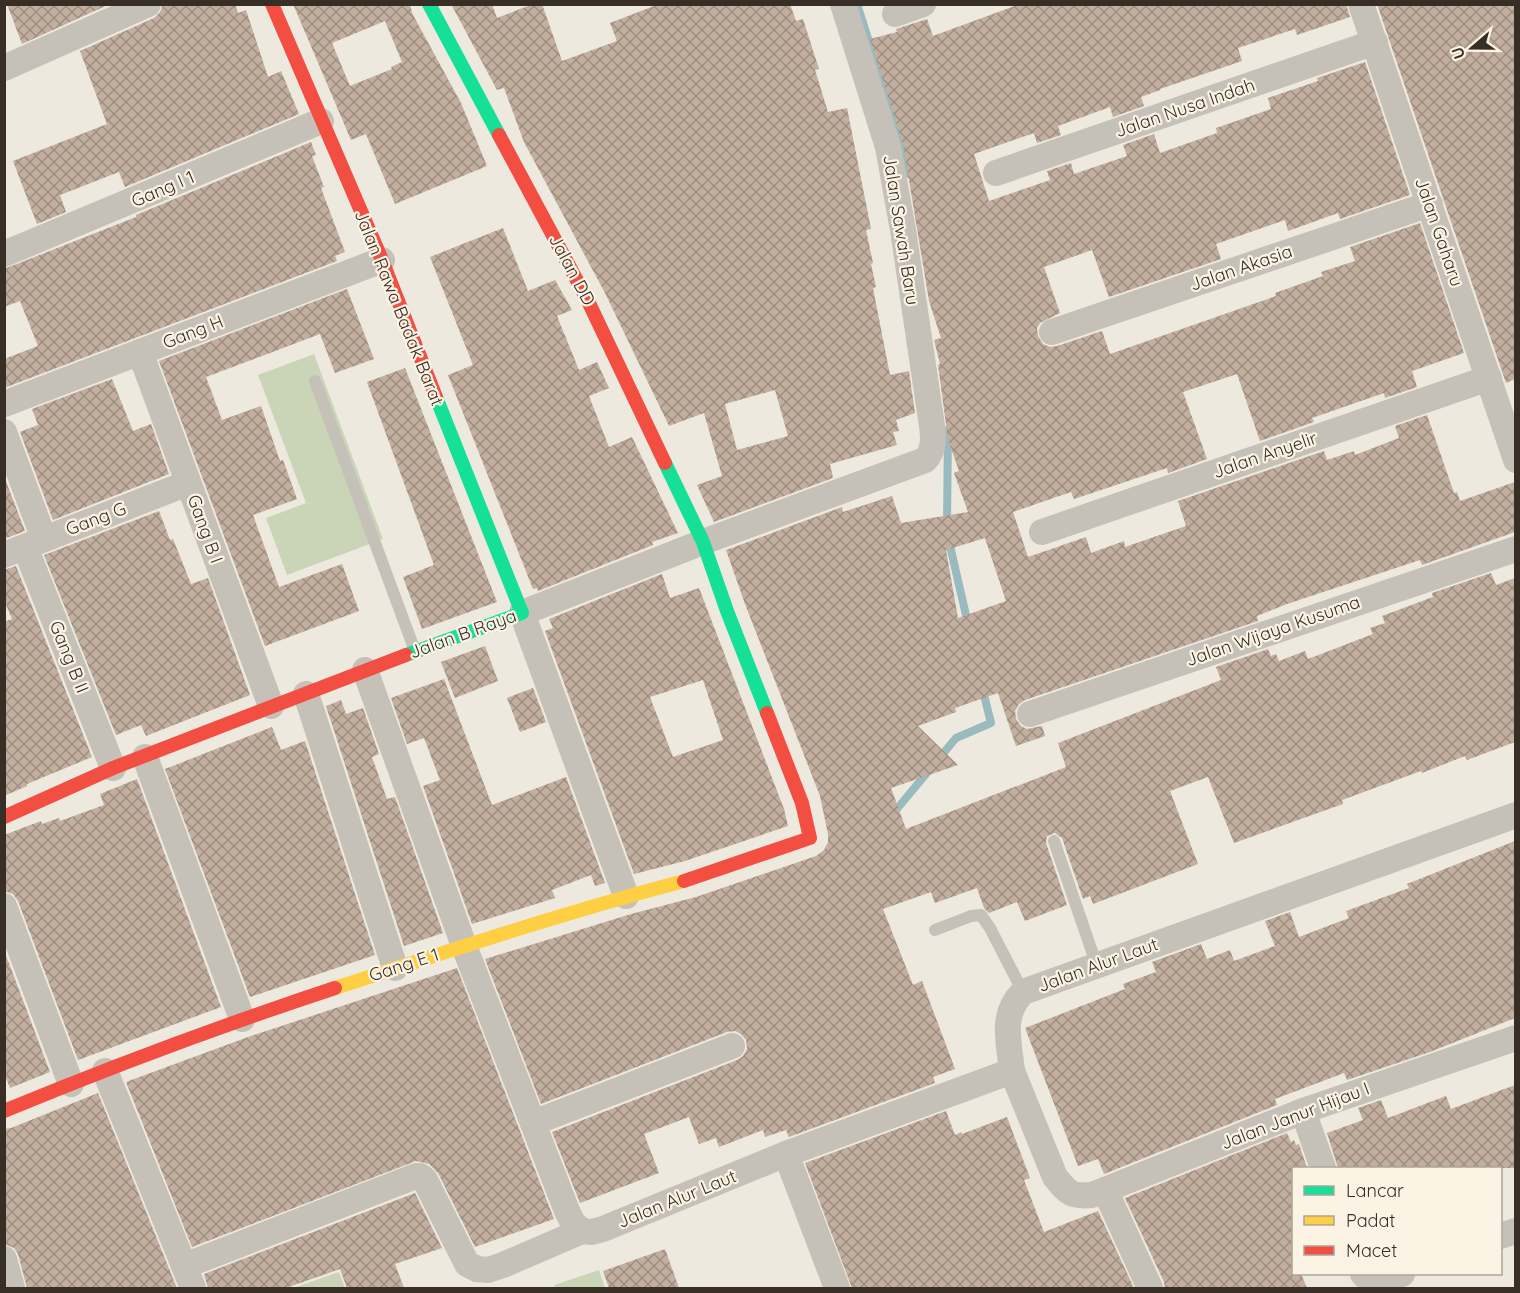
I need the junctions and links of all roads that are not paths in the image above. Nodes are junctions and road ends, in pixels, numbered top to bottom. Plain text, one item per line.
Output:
1 (148, 4) edge
2 (272, 4) edge
3 (429, 4) edge
4 (843, 4) edge
5 (923, 4) edge
6 (1361, 4) edge
7 (895, 14) dead end
8 (1375, 42) junction
9 (4, 68) edge
10 (321, 122) junction
11 (996, 173) dead end
12 (1430, 204) junction
13 (4, 254) edge
14 (382, 260) junction
15 (1052, 332) dead end
16 (140, 352) junction
17 (1489, 378) junction
18 (315, 381) dead end
19 (4, 404) edge
20 (4, 432) edge
21 (1515, 460) edge
22 (914, 464) joint
23 (188, 483) junction
24 (1042, 532) dead end
25 (703, 542) junction
26 (24, 547) edge
27 (1515, 549) edge
28 (522, 613) junction
29 (416, 652) junction
30 (365, 670) junction
31 (306, 694) junction
32 (271, 706) junction
33 (1030, 714) dead end
34 (146, 757) junction
35 (113, 768) junction
36 (1515, 814) edge
37 (4, 817) edge
38 (810, 838) joint
39 (1054, 841) dead end
40 (626, 896) junction
41 (4, 906) edge
42 (935, 930) dead end
43 (464, 946) junction
44 (1097, 966) junction
45 (395, 968) junction
46 (1023, 992) junction
47 (242, 1019) junction
48 (1515, 1038) edge
49 (732, 1046) dead end
50 (105, 1071) junction
51 (1012, 1071) junction
52 (70, 1084) junction
53 (1303, 1111) junction
54 (4, 1112) edge
55 (533, 1123) junction
56 (786, 1154) junction
57 (1323, 1167) edge
58 (1105, 1190) junction
59 (582, 1231) junction
60 (4, 1259) edge
61 (1398, 1275) edge
62 (188, 1277) edge
63 (1372, 1281) edge
64 (12, 1288) edge
65 (837, 1288) edge
66 (1150, 1288) edge

1 - 9 street
2 - 10 street, Jalan Rawa Badak Barat
3 - 25 street, Jalan DD
4 - 22 street, Jalan Sawah Baru
5 - 7 street
6 - 8 street, Jalan Gaharu
8 - 11 street, Jalan Nusa Indah
8 - 12 street, Jalan Gaharu
10 - 13 street, Gang I 1
10 - 14 street, Jalan Rawa Badak Barat
12 - 15 street, Jalan Akasia
12 - 17 street, Jalan Gaharu
14 - 16 street, Gang H
14 - 28 street, Jalan Rawa Badak Barat
16 - 19 street, Gang H
16 - 23 street, Gang B I
17 - 21 street, Jalan Gaharu
17 - 24 street, Jalan Anyelir
18 - 29 lane
20 - 26 street, Gang B II
22 - 25 street, Jalan B Raya
23 - 26 street, Gang G
23 - 32 street, Gang B I
25 - 28 street, Jalan B Raya
25 - 38 street, Jalan DD
26 - 35 street, Gang B II
27 - 33 street, Jalan Wijaya Kusuma
28 - 29 street, Jalan B Raya
28 - 40 street
29 - 30 street, Jalan B Raya
30 - 31 street, Jalan B Raya
30 - 43 street
31 - 32 street, Jalan B Raya
31 - 45 street
32 - 34 street, Jalan B Raya
34 - 35 street, Jalan B Raya
34 - 47 street
35 - 37 street, Jalan B Raya
36 - 44 street, Jalan Alur Laut
38 - 40 street, Gang E 1
39 - 44 lane
40 - 43 street, Gang E 1
41 - 52 street
42 - 46 lane
43 - 45 street, Gang E 1
43 - 55 street
44 - 46 street, Jalan Alur Laut
45 - 47 street, Gang E 1
46 - 51 street, Jalan Alur Laut
47 - 50 street, Gang E 1
48 - 53 street, Jalan Janur Hijau I
49 - 55 street
50 - 52 street, Gang E 1
50 - 62 street
51 - 56 street, Jalan Alur Laut
51 - 58 street, Jalan Janur Hijau I
52 - 54 street, Gang E 1
53 - 57 street
53 - 58 street, Jalan Janur Hijau I
55 - 59 street
56 - 59 street, Jalan Alur Laut
56 - 65 street
58 - 66 street
59 - 62 street, Jalan Alur Laut
60 - 64 street
61 - 63 street

